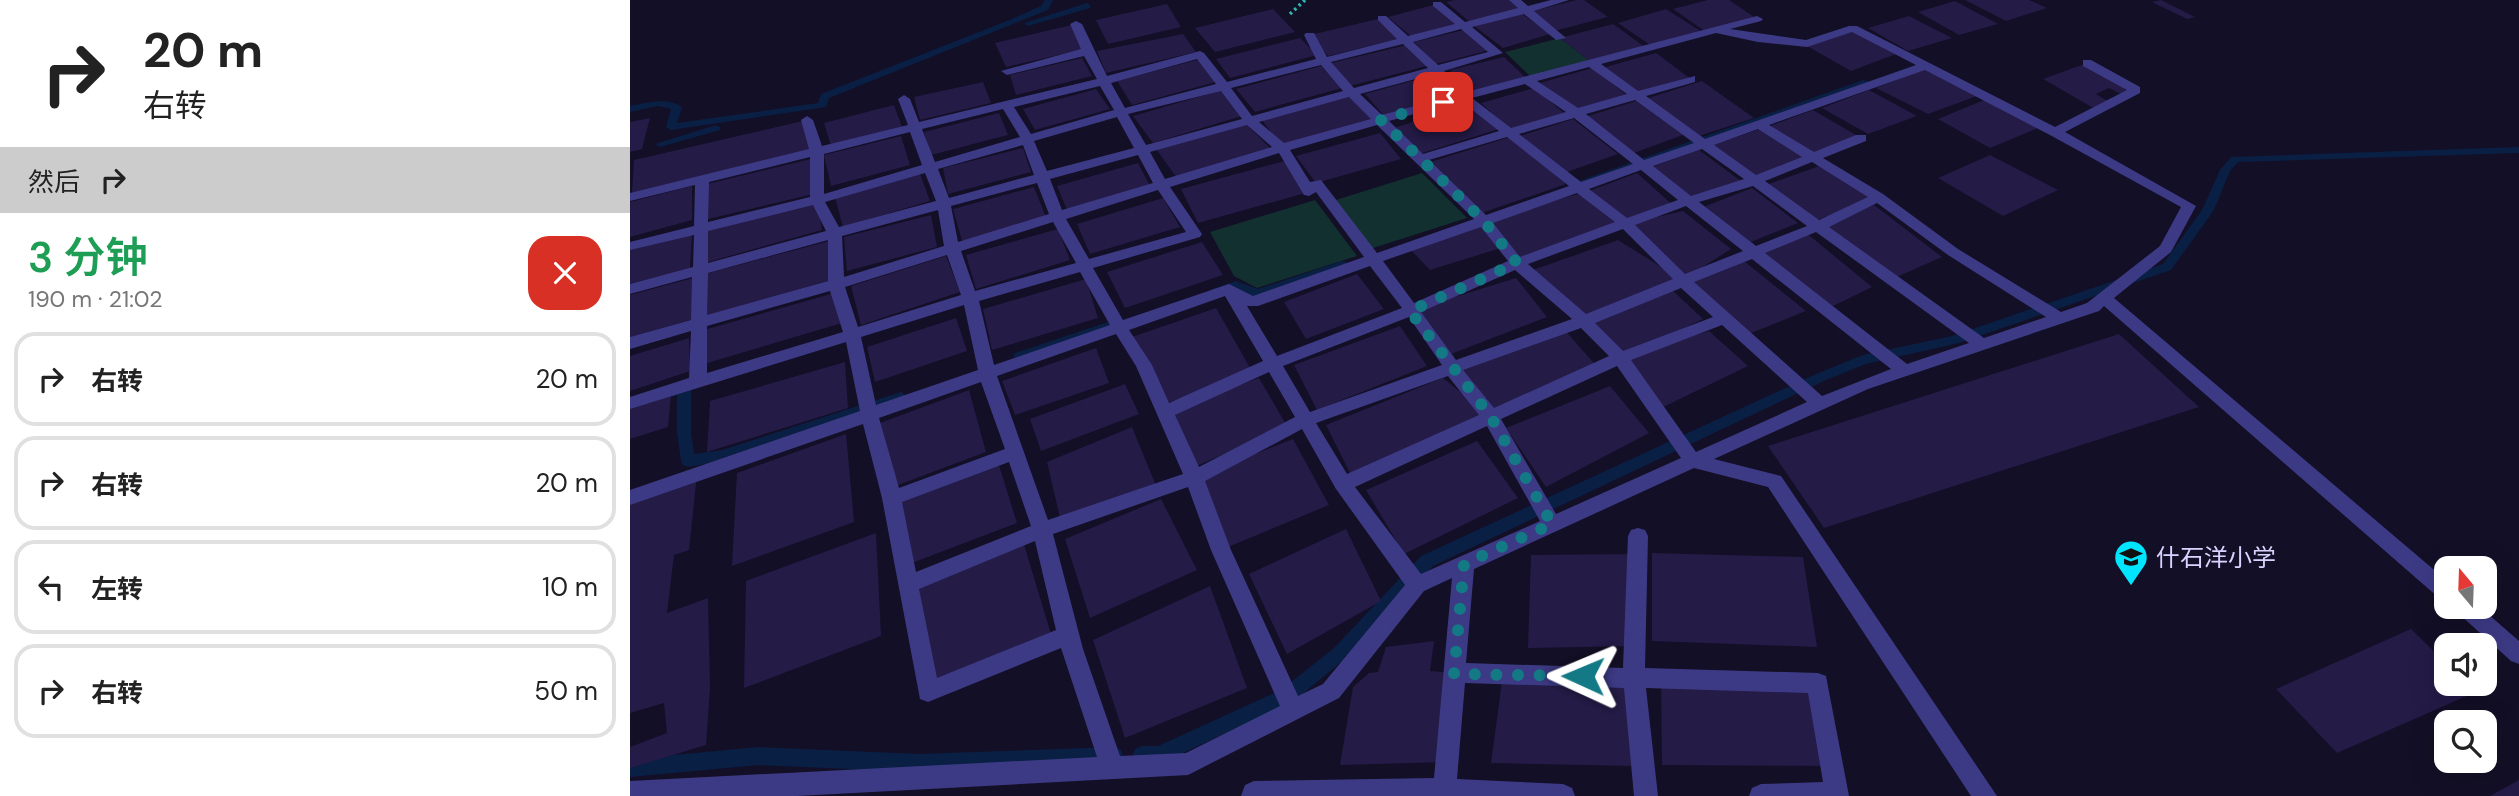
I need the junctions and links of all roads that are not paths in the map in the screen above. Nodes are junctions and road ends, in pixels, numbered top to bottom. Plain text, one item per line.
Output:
1 (1514, 0) edge
2 (1564, 0) edge
3 (1437, 4) dead end
4 (1525, 10) junction
5 (1382, 18) dead end
6 (1756, 19) dead end
7 (1076, 24) dead end
8 (1467, 26) junction
9 (1716, 29) junction
10 (1310, 35) dead end
11 (1560, 38) dead end
12 (1408, 40) junction
13 (1088, 51) junction
14 (1322, 60) junction
15 (1592, 63) junction
16 (2087, 63) dead end
17 (1924, 66) junction
18 (1437, 69) junction
19 (1007, 71) dead end
20 (1691, 79) dead end
21 (1104, 81) junction
22 (1529, 81) junction
23 (1225, 85) junction
24 (1351, 92) junction
25 (1636, 95) junction
26 (1464, 96) junction
27 (904, 99) dead end
28 (1007, 105) junction
29 (1122, 112) junction
30 (1575, 112) junction
31 (807, 120) dead end
32 (1381, 120) junction
33 (1250, 121) junction
34 (1760, 125) junction
35 (913, 128) junction
36 (1508, 132) junction
37 (2055, 132) junction
38 (1861, 138) dead end
39 (1027, 139) junction
40 (1703, 145) junction
41 (1282, 148) junction
42 (1144, 150) junction
43 (817, 153) junction
44 (1420, 159) junction
45 (1643, 166) junction
46 (931, 167) junction
47 (1042, 178) junction
48 (702, 181) junction
49 (1753, 181) junction
50 (1163, 186) junction
51 (1580, 188) junction
52 (630, 197) edge
53 (1878, 197) junction
54 (817, 200) junction
55 (1688, 201) junction
56 (944, 204) junction
57 (1058, 218) junction
58 (1484, 221) junction
59 (1626, 224) junction
60 (1819, 226) junction
61 (835, 233) junction
62 (630, 246) edge
63 (952, 248) junction
64 (1755, 252) junction
65 (1371, 260) junction
66 (1517, 263) junction
67 (1084, 265) junction
68 (1682, 280) junction
69 (836, 284) junction
70 (630, 289) edge
71 (1229, 289) junction
72 (970, 298) junction
73 (2104, 298) junction
74 (1410, 311) junction
75 (1726, 318) junction
76 (2059, 318) junction
77 (1584, 321) junction
78 (698, 325) junction
79 (1119, 327) junction
80 (852, 335) junction
81 (630, 343) edge
82 (1981, 344) junction
83 (1620, 358) junction
84 (1272, 364) junction
85 (1452, 369) junction
86 (1904, 370) junction
87 (987, 373) junction
88 (698, 382) junction
89 (630, 402) edge
90 (1819, 403) junction
91 (1165, 412) junction
92 (869, 414) junction
93 (1491, 417) junction
94 (1305, 420) junction
95 (1014, 453) junction
96 (1693, 461) junction
97 (1194, 478) junction
98 (1343, 485) junction
99 (630, 498) edge
100 (892, 498) junction
101 (1552, 524) junction
102 (1042, 530) junction
103 (1638, 536) dead end
104 (1464, 564) junction
105 (2434, 582) edge
106 (909, 584) junction
107 (1416, 585) junction
108 (2480, 620) edge
109 (1068, 635) junction
110 (2519, 654) edge
111 (1454, 674) junction
112 (1634, 677) junction
113 (1293, 710) junction
114 (1112, 768) junction
115 (913, 788) edge
116 (630, 793) edge
117 (1444, 793) edge
118 (1837, 795) edge
119 (1253, 796) edge
120 (1563, 796) edge
121 (1646, 796) edge
122 (1761, 796) edge
123 (1985, 796) edge

1 - 4 street
2 - 4 street
3 - 8 street
4 - 8 street
4 - 11 street
5 - 12 street
6 - 9 street
7 - 13 street
8 - 12 street
8 - 18 street
9 - 15 street
9 - 17 street
10 - 14 street
12 - 14 street
12 - 18 street
13 - 19 street
13 - 21 street
14 - 23 street
14 - 24 street
15 - 22 street
15 - 25 street
16 - 37 street
17 - 34 street
17 - 37 street
18 - 24 street
18 - 26 street
20 - 25 street
21 - 23 street
21 - 28 street
21 - 29 street
22 - 26 street
22 - 30 street
23 - 29 street
23 - 33 street
24 - 32 street
24 - 33 street
25 - 30 street
25 - 40 street
26 - 32 street
26 - 36 street
27 - 35 street
28 - 35 street
28 - 39 street
29 - 39 street
29 - 42 street
30 - 36 street
30 - 45 street
31 - 43 street
32 - 41 street
32 - 44 street
33 - 41 street
33 - 42 street
34 - 40 street
34 - 53 street
35 - 43 street
35 - 46 street
36 - 44 street
36 - 51 street
37 - 73 street
38 - 49 street
39 - 46 street
39 - 47 street
40 - 45 street
40 - 49 street
41 - 50 street
41 - 65 street
42 - 47 street
42 - 50 street
43 - 48 street
43 - 54 street
44 - 58 street
45 - 51 street
45 - 55 street
46 - 54 street
46 - 56 street
47 - 56 street
47 - 57 street
48 - 52 street
48 - 78 street
49 - 55 street
49 - 60 street
50 - 57 street
50 - 67 street
51 - 58 street
51 - 59 street
53 - 60 street
53 - 76 street
54 - 61 street
54 - 62 street
55 - 59 street
55 - 64 street
56 - 61 street
56 - 63 street
57 - 63 street
57 - 67 street
58 - 65 street
58 - 66 street
59 - 66 street
59 - 68 street
60 - 64 street
60 - 82 street
61 - 69 street
61 - 70 street
63 - 69 street
63 - 72 street
64 - 68 street
64 - 86 street
65 - 71 street
65 - 74 street
66 - 74 street
66 - 77 street
67 - 72 street
67 - 79 street
68 - 75 street
68 - 77 street
69 - 78 street
69 - 80 street
71 - 79 street
71 - 84 street
72 - 80 street
72 - 87 street
73 - 76 street
73 - 105 street
74 - 84 street
74 - 85 street
75 - 83 street
75 - 90 street
76 - 82 street
77 - 83 street
77 - 85 street
78 - 81 street
78 - 88 street
79 - 87 street
79 - 91 street
80 - 88 street
80 - 92 street
82 - 86 street
83 - 93 street
83 - 96 street
84 - 91 street
84 - 94 street
85 - 93 street
85 - 94 street
86 - 90 street
87 - 92 street
87 - 95 street
88 - 89 street
90 - 96 street
91 - 97 street
92 - 99 street
92 - 100 street
93 - 98 street
93 - 101 street
94 - 97 street
94 - 98 street
95 - 100 street
95 - 102 street
96 - 101 street
96 - 123 street
97 - 102 street
97 - 113 street
98 - 107 street
100 - 106 street
101 - 104 street
102 - 106 street
102 - 109 street
103 - 112 street
104 - 107 street
104 - 111 street
106 - 109 street
107 - 113 street
108 - 110 street
109 - 114 street
111 - 112 street
111 - 117 street
112 - 118 street
112 - 121 street
113 - 114 street
114 - 115 street
115 - 116 street
117 - 119 street
117 - 120 street
118 - 122 street

